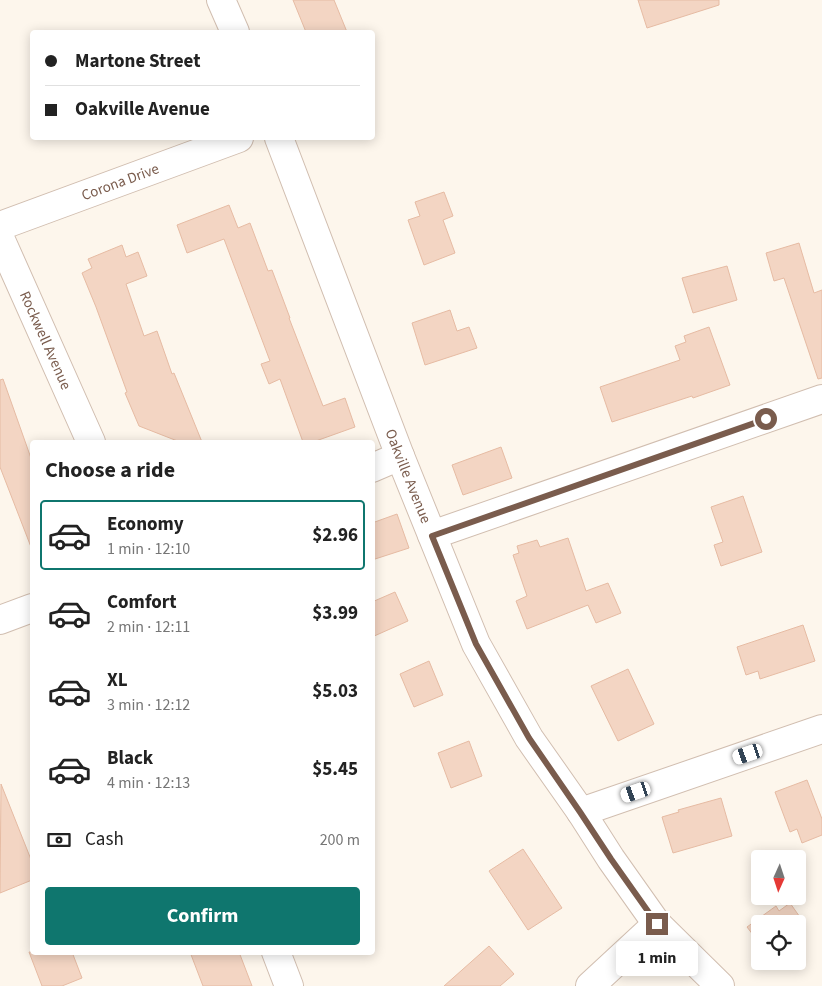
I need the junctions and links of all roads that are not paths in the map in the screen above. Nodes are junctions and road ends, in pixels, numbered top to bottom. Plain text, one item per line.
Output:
1 (221, 0) edge
2 (233, 30) edge
3 (234, 140) edge
4 (279, 140) edge
5 (0, 226) edge
6 (0, 238) edge
7 (822, 399) edge
8 (90, 440) edge
9 (400, 456) junction
10 (375, 467) edge
11 (432, 536) junction
12 (30, 609) edge
13 (0, 620) edge
14 (822, 728) edge
15 (580, 812) junction
16 (657, 924) junction
17 (277, 955) edge
18 (289, 986) edge
19 (590, 986) edge
20 (720, 986) edge

1 - 2 street
3 - 5 street, Corona Drive
4 - 9 street, Oakville Avenue
6 - 8 street, Rockwell Avenue
7 - 11 street
9 - 10 street
9 - 11 street, Oakville Avenue
11 - 15 street, Oakville Avenue
12 - 13 street
14 - 15 street
15 - 16 street, Oakville Avenue
16 - 19 street
16 - 20 street, Oakville Avenue
17 - 18 street

